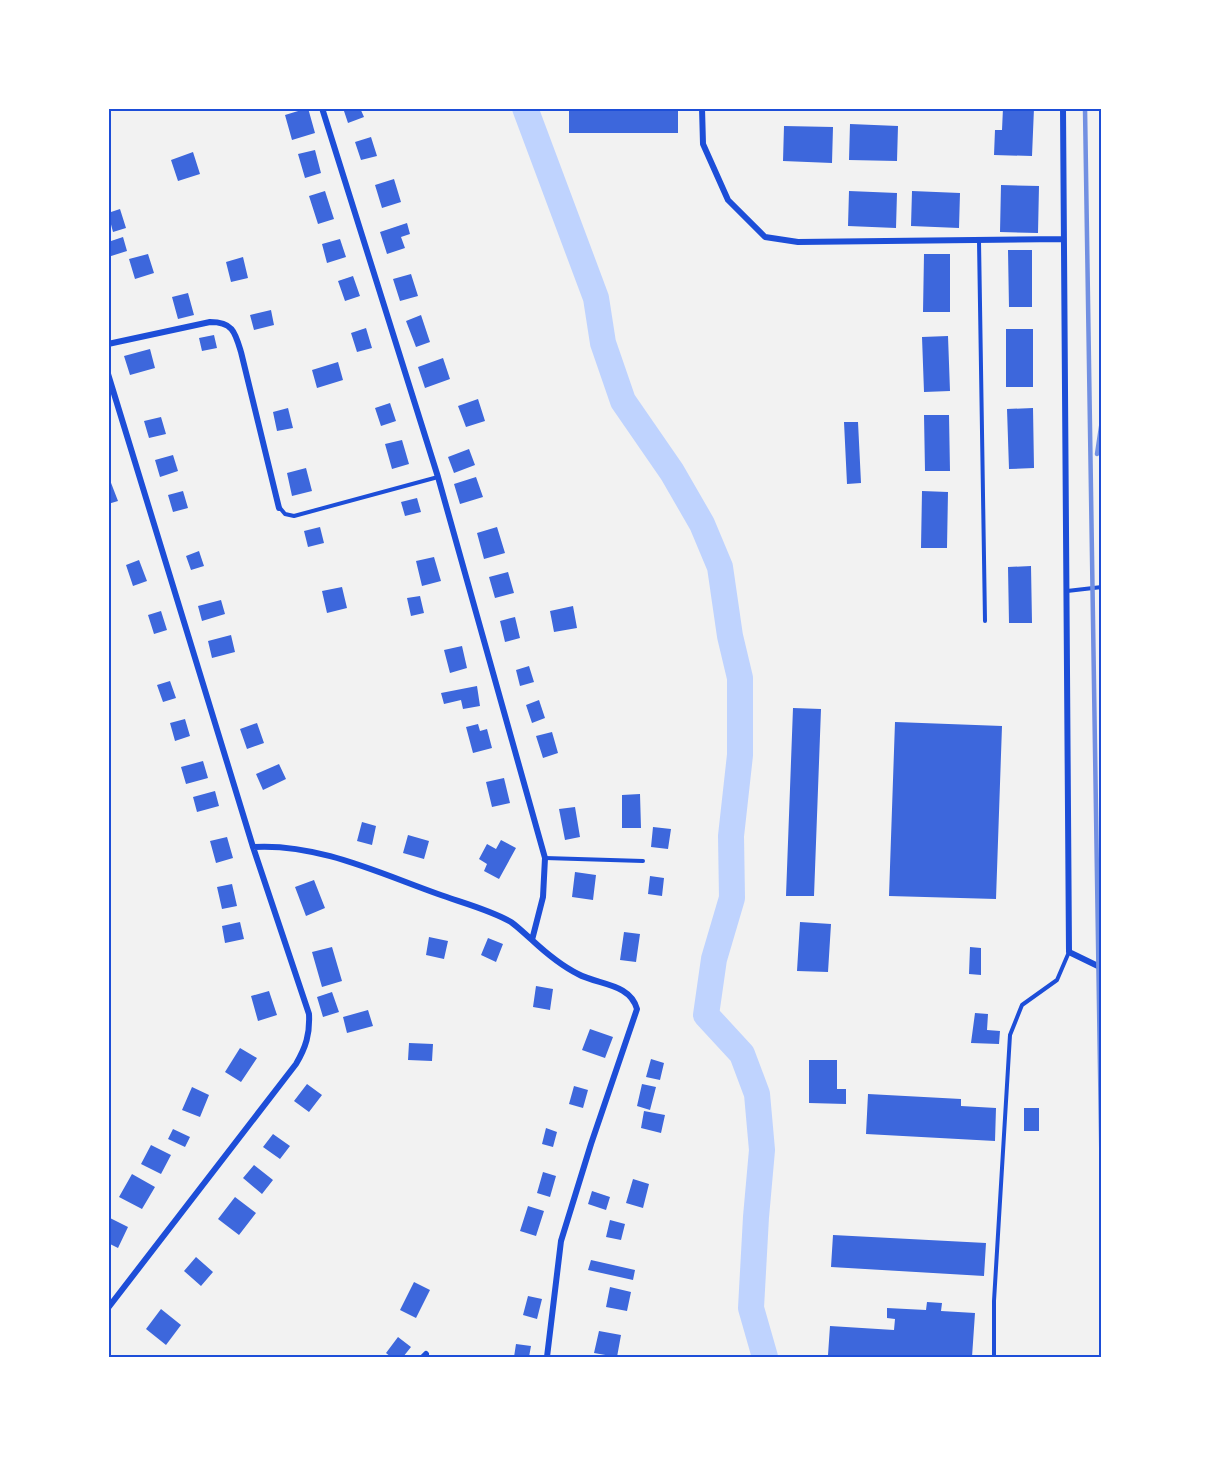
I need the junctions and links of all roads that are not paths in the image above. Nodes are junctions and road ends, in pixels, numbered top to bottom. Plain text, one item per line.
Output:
1 (322, 108) edge
2 (702, 108) edge
3 (1063, 108) edge
4 (1064, 239) junction
5 (979, 240) junction
6 (108, 344) edge
7 (108, 374) edge
8 (438, 477) junction
9 (279, 508) joint
10 (1102, 586) edge
11 (1066, 591) junction
12 (985, 621) dead end
13 (253, 847) junction
14 (545, 858) junction
15 (643, 861) dead end
16 (532, 940) junction
17 (1069, 952) junction
18 (1102, 968) edge
19 (108, 1308) edge
20 (547, 1357) edge
21 (994, 1357) edge

1 - 8 street
2 - 5 street
3 - 4 street
4 - 5 street
4 - 11 street
5 - 12 lane
6 - 9 street
7 - 13 street
8 - 9 lane
8 - 14 street
10 - 11 lane
11 - 17 street
13 - 16 street
13 - 19 street
14 - 15 lane
14 - 16 street
16 - 20 street
17 - 18 street
17 - 21 lane

